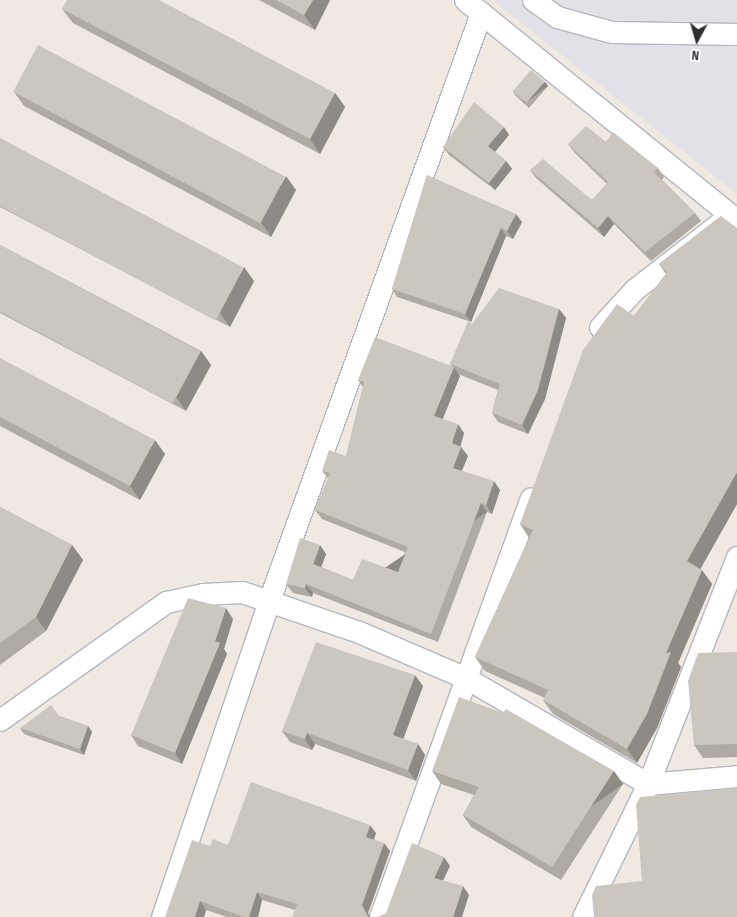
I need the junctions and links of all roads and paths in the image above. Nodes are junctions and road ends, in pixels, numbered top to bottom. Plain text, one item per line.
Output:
1 (533, 0) edge
2 (473, 6) edge
3 (737, 34) edge
4 (734, 217) edge
5 (586, 347) edge
6 (539, 476) edge
7 (737, 557) edge
8 (270, 598) junction
9 (466, 678) junction
10 (0, 720) edge
11 (737, 776) edge
12 (648, 784) junction
13 (162, 917) edge
14 (380, 917) edge
15 (583, 917) edge

1 - 3 street
2 - 4 street
2 - 8 street
4 - 5 street
6 - 9 street
7 - 12 street
8 - 9 street
8 - 10 street
8 - 13 street
9 - 12 street
9 - 14 street
11 - 12 street
12 - 15 street

